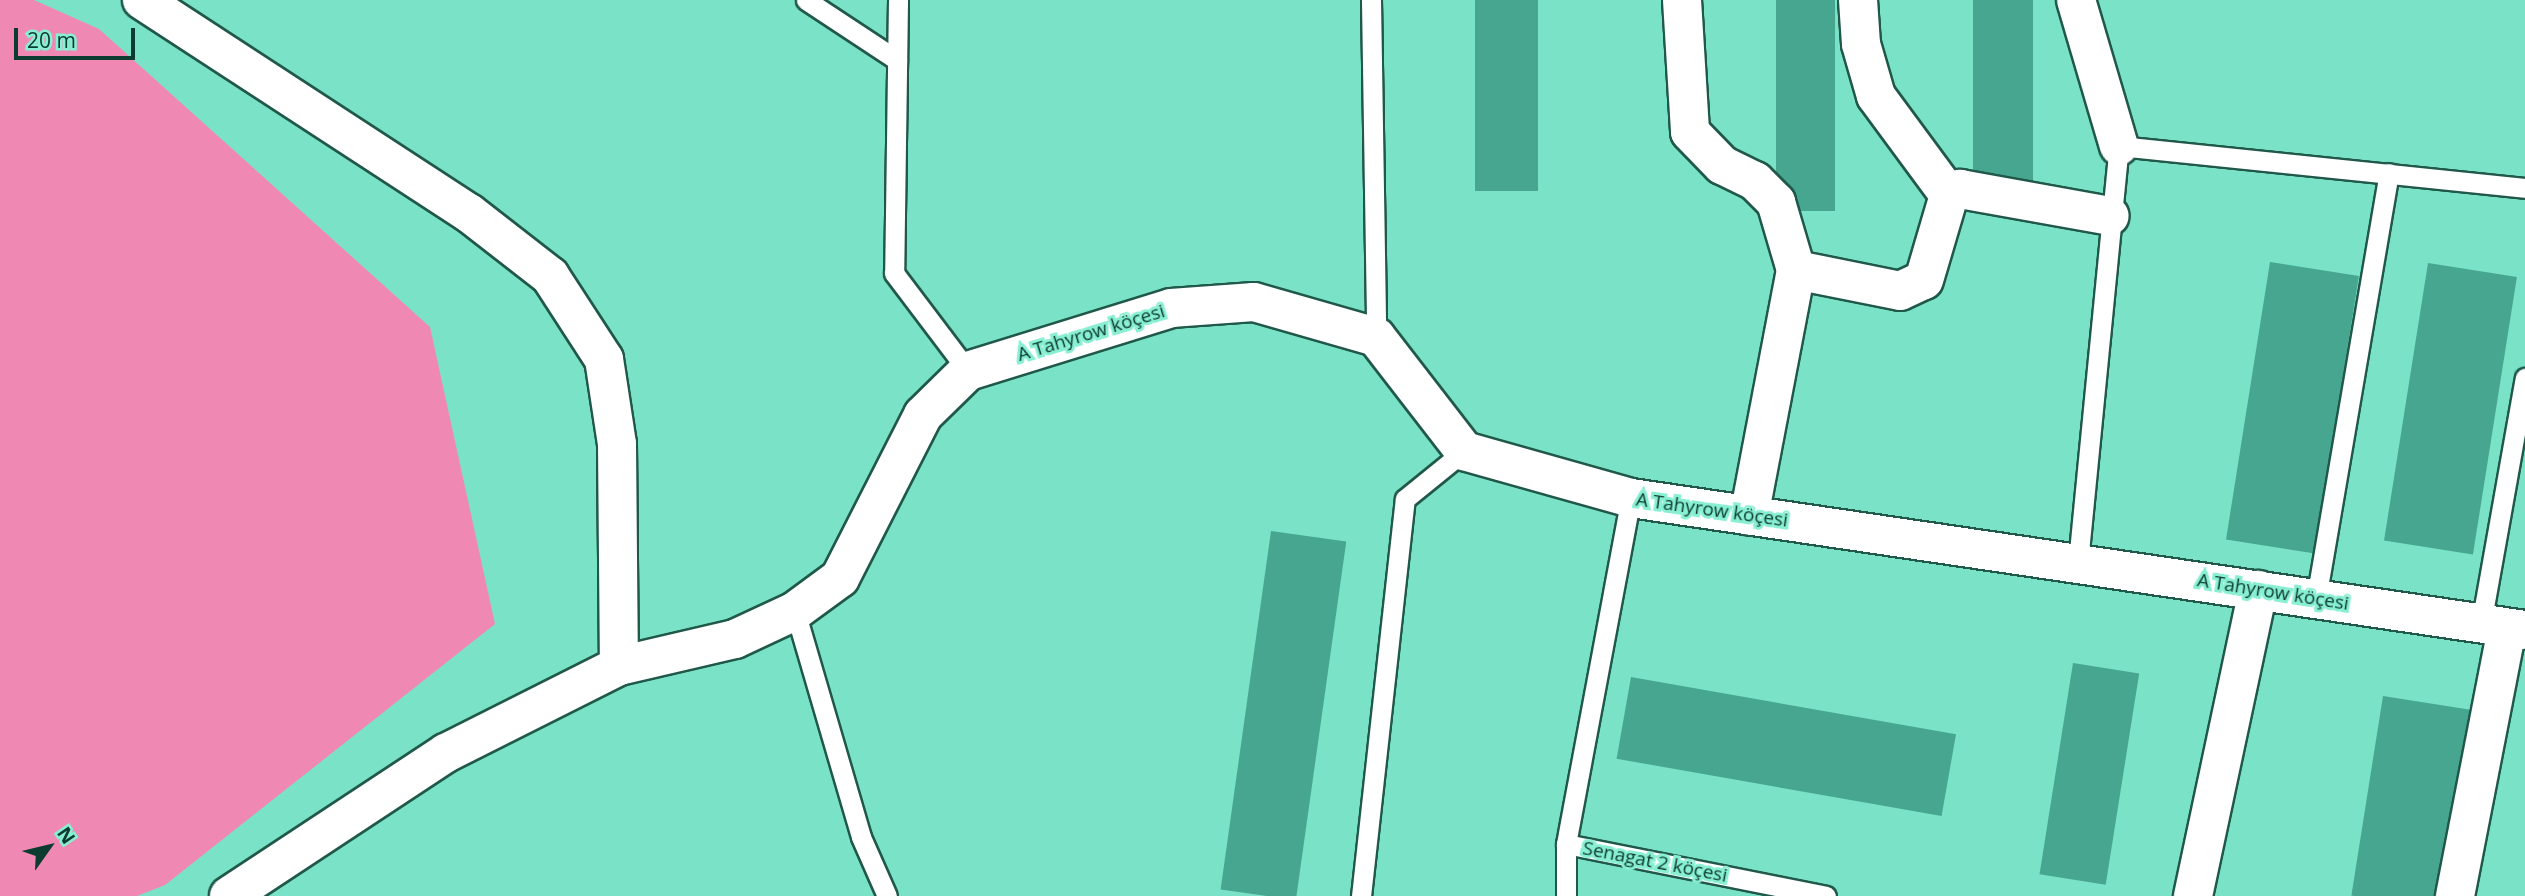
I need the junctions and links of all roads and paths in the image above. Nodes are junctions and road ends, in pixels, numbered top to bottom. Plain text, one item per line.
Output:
1 (142, 0) edge
2 (806, 0) edge
3 (898, 0) edge
4 (1371, 0) edge
5 (1682, 0) edge
6 (1858, 0) edge
7 (2076, 0) edge
8 (897, 60) junction
9 (2119, 146) junction
10 (2389, 173) junction
11 (2525, 188) edge
12 (1948, 195) junction
13 (2110, 216) junction
14 (1796, 270) junction
15 (1376, 337) junction
16 (968, 371) junction
17 (2525, 379) edge
18 (1464, 451) junction
19 (1631, 498) junction
20 (1749, 516) junction
21 (2078, 562) junction
22 (2258, 590) junction
23 (2316, 599) junction
24 (796, 611) junction
25 (2504, 627) edge
26 (619, 666) junction
27 (1566, 844) junction
28 (1777, 891) edge
29 (229, 896) edge
30 (887, 896) edge
31 (1361, 896) edge
32 (1566, 896) edge
33 (1826, 896) edge
34 (2193, 896) edge
35 (2455, 896) edge

1 - 26 street
2 - 8 lane
3 - 8 lane
4 - 15 lane
5 - 14 street
6 - 12 street
7 - 9 street
8 - 16 lane
9 - 10 lane
9 - 13 lane
10 - 11 lane
10 - 23 lane
12 - 13 street
12 - 14 street
13 - 21 lane
14 - 20 street
15 - 16 street, A Tahyrow köçesi
15 - 18 street
16 - 24 street
17 - 25 lane
18 - 19 street, A Tahyrow köçesi
18 - 31 lane
19 - 20 street, A Tahyrow köçesi
19 - 27 lane
20 - 21 street, A Tahyrow köçesi
21 - 22 street, A Tahyrow köçesi
22 - 23 street, A Tahyrow köçesi
22 - 34 street
23 - 25 street, A Tahyrow köçesi
24 - 26 street
24 - 30 lane
25 - 35 street
26 - 29 street
27 - 28 lane, Senagat 2 köçesi
27 - 32 lane
28 - 33 lane, Senagat 2 köçesi

